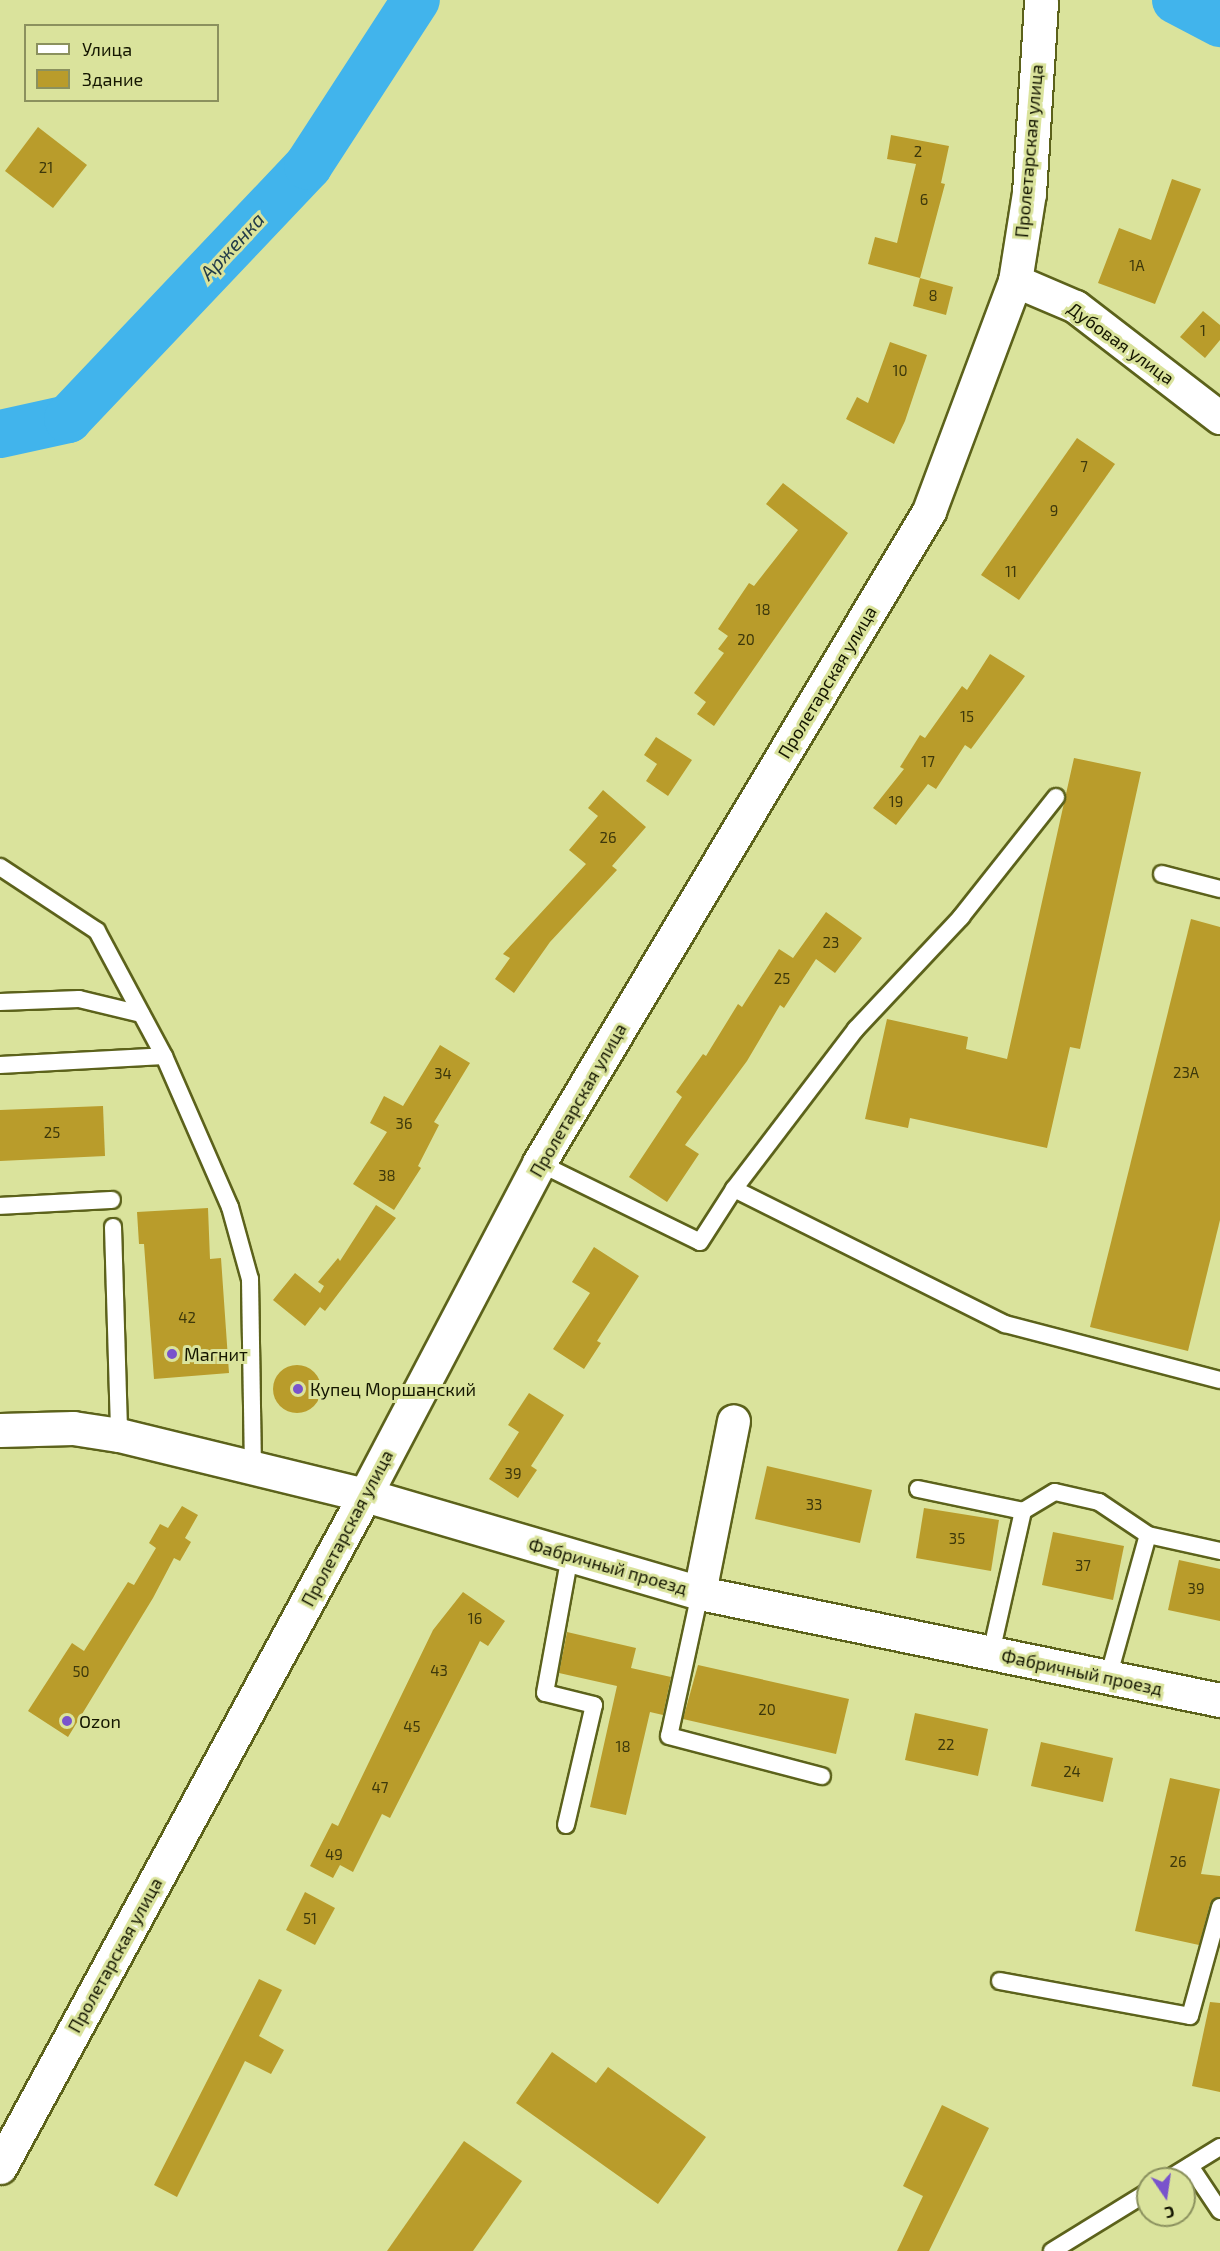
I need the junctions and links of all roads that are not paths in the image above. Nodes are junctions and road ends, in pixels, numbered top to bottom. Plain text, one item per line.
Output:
1 (1041, 0) edge
2 (1015, 281) junction
3 (1220, 418) edge
4 (1056, 797) dead end
5 (0, 867) edge
6 (1161, 874) dead end
7 (1220, 890) edge
8 (0, 1002) edge
9 (141, 1014) junction
10 (164, 1056) junction
11 (0, 1065) edge
12 (540, 1163) junction
13 (734, 1190) junction
14 (112, 1200) dead end
15 (0, 1206) edge
16 (113, 1227) dead end
17 (1220, 1380) edge
18 (734, 1421) dead end
19 (0, 1430) edge
20 (119, 1435) junction
21 (253, 1469) junction
22 (918, 1489) dead end
23 (365, 1495) junction
24 (1023, 1511) junction
25 (1148, 1535) junction
26 (1220, 1551) edge
27 (570, 1555) junction
28 (700, 1593) junction
29 (991, 1653) junction
30 (1108, 1678) junction
31 (1220, 1700) edge
32 (822, 1776) dead end
33 (566, 1825) dead end
34 (1220, 1907) edge
35 (1000, 1981) dead end
36 (1220, 2147) edge
37 (1190, 2166) joint
38 (0, 2167) edge
39 (1136, 2199) edge
40 (1220, 2211) edge
41 (1052, 2251) edge

1 - 2 main road, Пролетарская улица
2 - 3 street, Дубовая улица
2 - 12 main road, Пролетарская улица
4 - 13 lane
5 - 9 lane
6 - 7 lane
8 - 9 lane
9 - 10 lane
10 - 11 lane
10 - 21 lane
12 - 13 lane
12 - 23 main road, Пролетарская улица
13 - 17 lane
14 - 15 lane
16 - 20 lane
18 - 28 street
19 - 20 main road, Фабричный проезд
20 - 21 main road, Фабричный проезд
21 - 23 main road, Фабричный проезд
22 - 24 lane
23 - 27 main road, Фабричный проезд
23 - 38 main road, Пролетарская улица
24 - 25 lane
24 - 29 lane
25 - 26 lane
25 - 30 lane
27 - 28 main road, Фабричный проезд
27 - 33 lane
28 - 29 main road, Фабричный проезд
28 - 32 lane
29 - 30 main road, Фабричный проезд
30 - 31 main road, Фабричный проезд
34 - 35 lane
36 - 37 lane
37 - 40 lane
39 - 41 lane

